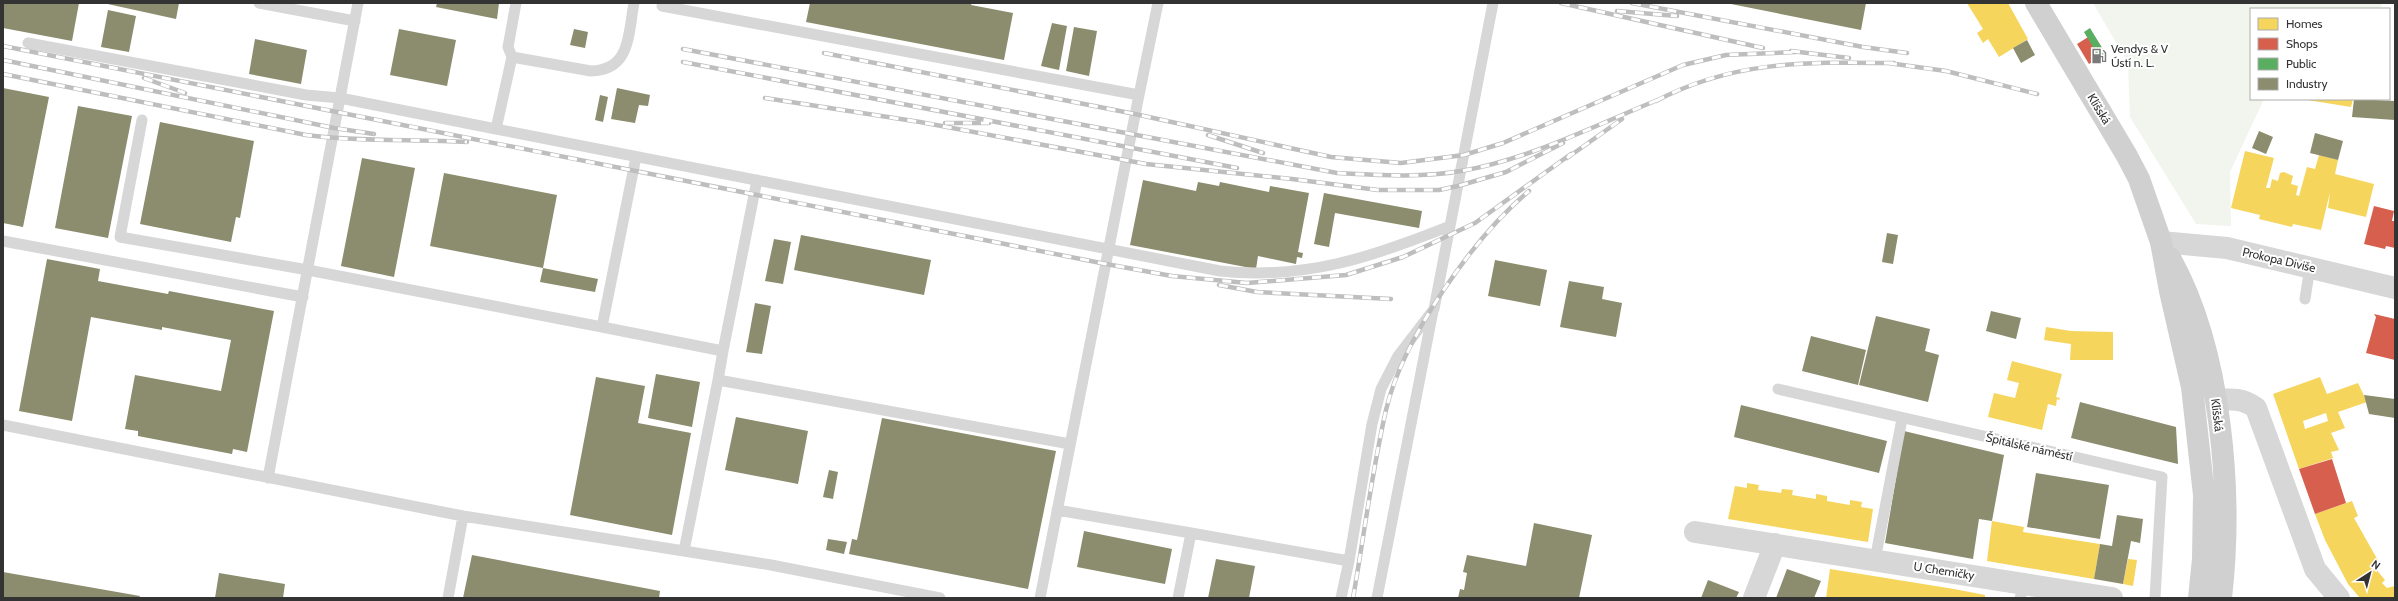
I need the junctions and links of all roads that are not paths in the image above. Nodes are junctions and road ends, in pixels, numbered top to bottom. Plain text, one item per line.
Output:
1 (259, 3) edge
2 (358, 3) edge
3 (516, 3) edge
4 (634, 3) edge
5 (1158, 3) edge
6 (1493, 3) edge
7 (2036, 3) edge
8 (662, 6) dead end
9 (355, 21) junction
10 (28, 43) dead end
11 (512, 57) junction
12 (1139, 95) junction
13 (340, 98) junction
14 (142, 120) dead end
15 (496, 129) junction
16 (636, 157) junction
17 (757, 180) junction
18 (1450, 226) junction
19 (3, 241) edge
20 (2161, 242) junction
21 (1108, 249) junction
22 (2310, 267) junction
23 (308, 270) junction
24 (2395, 288) edge
25 (303, 297) junction
26 (2305, 299) dead end
27 (1434, 309) junction
28 (602, 327) junction
29 (723, 351) junction
30 (718, 380) junction
31 (1778, 389) dead end
32 (2216, 400) junction
33 (1902, 419) junction
34 (3, 425) edge
35 (1070, 444) junction
36 (268, 478) junction
37 (1057, 510) junction
38 (463, 516) junction
39 (1695, 532) dead end
40 (1190, 533) junction
41 (1776, 544) junction
42 (684, 551) junction
43 (1875, 560) junction
44 (1348, 561) junction
45 (2022, 591) edge
46 (448, 598) edge
47 (940, 598) edge
48 (1040, 598) edge
49 (1178, 598) edge
50 (1341, 598) edge
51 (1378, 598) edge
52 (1754, 598) edge
53 (2112, 598) edge
54 (2155, 598) edge
55 (2198, 598) edge
56 (2221, 598) edge
57 (2339, 598) edge

1 - 9 lane
2 - 9 lane
3 - 11 lane
4 - 11 lane
5 - 12 lane
6 - 18 lane
7 - 20 street, Klíšská
8 - 12 lane
9 - 13 lane
10 - 13 lane
11 - 15 lane
12 - 21 lane
13 - 15 lane
13 - 23 lane
14 - 23 lane
15 - 16 lane
16 - 17 lane
16 - 28 lane
17 - 21 lane
17 - 29 lane
18 - 21 lane
18 - 27 lane
19 - 25 lane
20 - 22 street, Prokopa Diviše
20 - 32 street, Klíšská
20 - 55 street, Klíšská
21 - 35 lane
22 - 24 street, Prokopa Diviše
22 - 26 lane
23 - 25 lane
23 - 28 lane
25 - 36 lane
27 - 44 lane
27 - 51 lane
28 - 29 lane
29 - 30 lane
30 - 35 lane
30 - 42 lane
31 - 33 lane, Špitálské náměstí
32 - 56 street, Klíšská
32 - 57 street
33 - 43 lane
33 - 54 lane, Špitálské náměstí
34 - 36 lane
35 - 37 lane
36 - 38 lane
37 - 40 lane
37 - 48 lane
38 - 42 lane
38 - 46 lane
39 - 41 street, U Chemičky
40 - 44 lane
40 - 49 lane
41 - 43 street, U Chemičky
41 - 52 street
42 - 47 lane
43 - 45 street, U Chemičky
44 - 50 lane
45 - 53 street, U Chemičky

